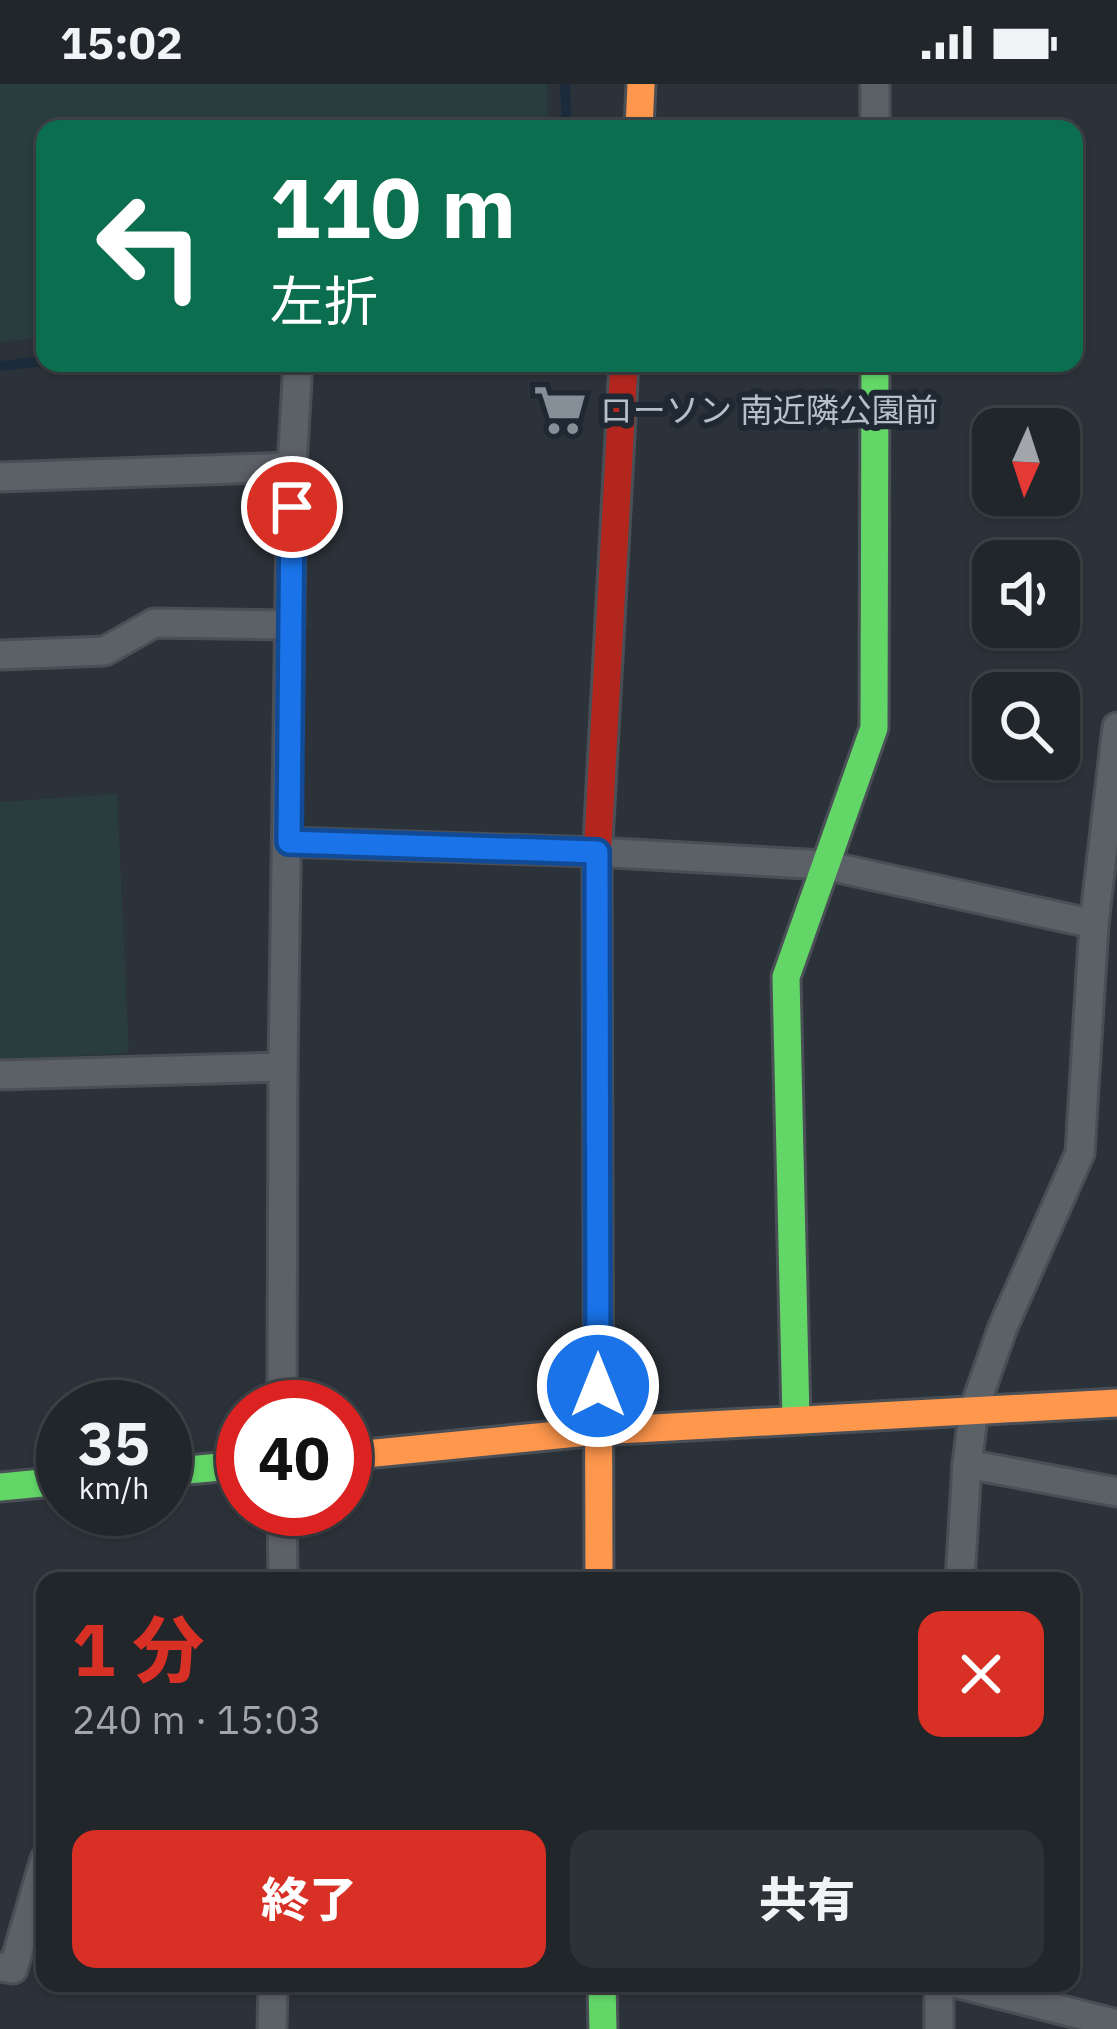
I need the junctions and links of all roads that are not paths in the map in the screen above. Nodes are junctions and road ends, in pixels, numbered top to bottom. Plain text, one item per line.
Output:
1 (641, 84) edge
2 (875, 84) edge
3 (639, 120) edge
4 (875, 120) edge
5 (297, 372) edge
6 (624, 372) edge
7 (875, 372) edge
8 (292, 467) junction
9 (0, 477) edge
10 (290, 625) junction
11 (0, 656) edge
12 (1117, 727) edge
13 (289, 842) junction
14 (597, 852) junction
15 (824, 865) junction
16 (1094, 924) junction
17 (283, 1067) junction
18 (0, 1076) edge
19 (282, 1380) edge
20 (1117, 1403) edge
21 (974, 1409) junction
22 (796, 1420) junction
23 (598, 1431) junction
24 (372, 1453) edge
25 (967, 1464) junction
26 (36, 1484) edge
27 (0, 1487) edge
28 (1117, 1492) edge
29 (282, 1536) edge
30 (283, 1572) edge
31 (599, 1572) edge
32 (961, 1572) edge
33 (36, 1890) edge
34 (0, 1967) edge
35 (273, 1992) edge
36 (602, 1992) edge
37 (939, 1992) edge
38 (991, 1992) edge
39 (1117, 2024) edge
40 (272, 2029) edge
41 (603, 2029) edge
42 (939, 2029) edge

1 - 3 street
2 - 4 street
5 - 8 street
6 - 14 street
7 - 15 street
8 - 9 street
8 - 10 street
10 - 11 street
10 - 13 street
12 - 16 street
13 - 14 street
13 - 17 street
14 - 15 street
14 - 23 street
15 - 16 street
15 - 22 street
16 - 21 street
17 - 18 street
17 - 19 street
20 - 21 street
21 - 22 street
21 - 25 street
22 - 23 street
23 - 24 street
23 - 31 street
25 - 28 street
25 - 32 street
26 - 27 street
29 - 30 street
33 - 34 street
35 - 40 street
36 - 41 street
37 - 42 street
38 - 39 street

